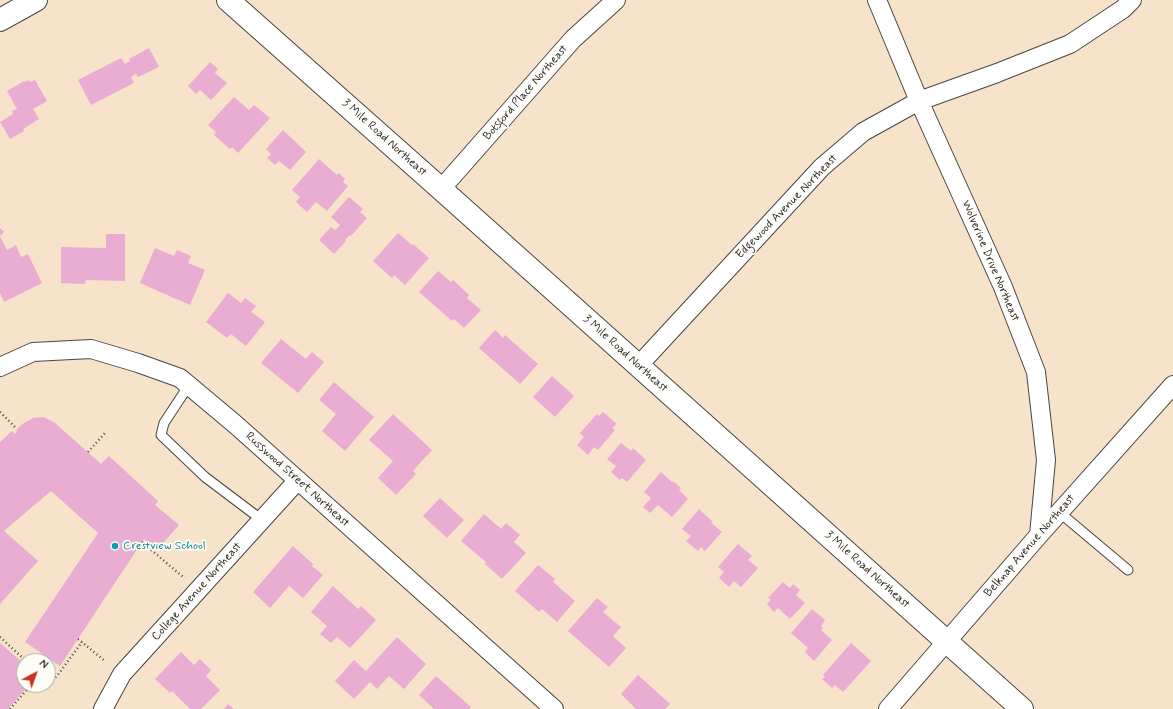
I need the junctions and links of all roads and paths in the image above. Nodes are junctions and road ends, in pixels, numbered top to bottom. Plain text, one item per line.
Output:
1 (36, 0) edge
2 (228, 0) edge
3 (616, 0) edge
4 (877, 0) edge
5 (1132, 0) edge
6 (0, 20) edge
7 (919, 101) junction
8 (441, 189) junction
9 (638, 366) junction
10 (0, 368) edge
11 (189, 385) junction
12 (1173, 386) edge
13 (0, 412) edge
14 (18, 429) dead end
15 (105, 433) dead end
16 (88, 452) dead end
17 (298, 480) junction
18 (1059, 512) junction
19 (262, 520) junction
20 (1039, 535) junction
21 (142, 542) dead end
22 (1128, 570) dead end
23 (183, 577) dead end
24 (0, 637) edge
25 (78, 639) dead end
26 (82, 642) junction
27 (947, 642) junction
28 (17, 653) edge
29 (105, 661) dead end
30 (56, 677) edge
31 (25, 693) edge
32 (10, 709) edge
33 (103, 709) edge
34 (554, 709) edge
35 (888, 709) edge
36 (1022, 709) edge

1 - 6 main road
2 - 8 main road, 3 Mile Road Northeast
3 - 8 street, Botsford Place Northeast
4 - 7 street, Wolverine Drive Northeast
5 - 7 street, Edgewood Avenue Northeast
7 - 9 street, Edgewood Avenue Northeast
7 - 20 street, Wolverine Drive Northeast
8 - 9 main road, 3 Mile Road Northeast
9 - 27 main road, 3 Mile Road Northeast
10 - 11 street, Russwood Street Northeast
11 - 17 street, Russwood Street Northeast
11 - 19 lane
12 - 18 street, Belknap Avenue Northeast
13 - 14 path
15 - 16 path
17 - 19 street, College Avenue Northeast
17 - 34 street, Russwood Street Northeast
18 - 20 street, Belknap Avenue Northeast
18 - 22 lane
19 - 33 street, College Avenue Northeast
20 - 27 street, Belknap Avenue Northeast
21 - 23 path
24 - 28 path
25 - 26 path
26 - 29 path
26 - 30 path
27 - 35 street, Belknap Avenue Northeast
27 - 36 main road, 3 Mile Road Northeast
31 - 32 path

